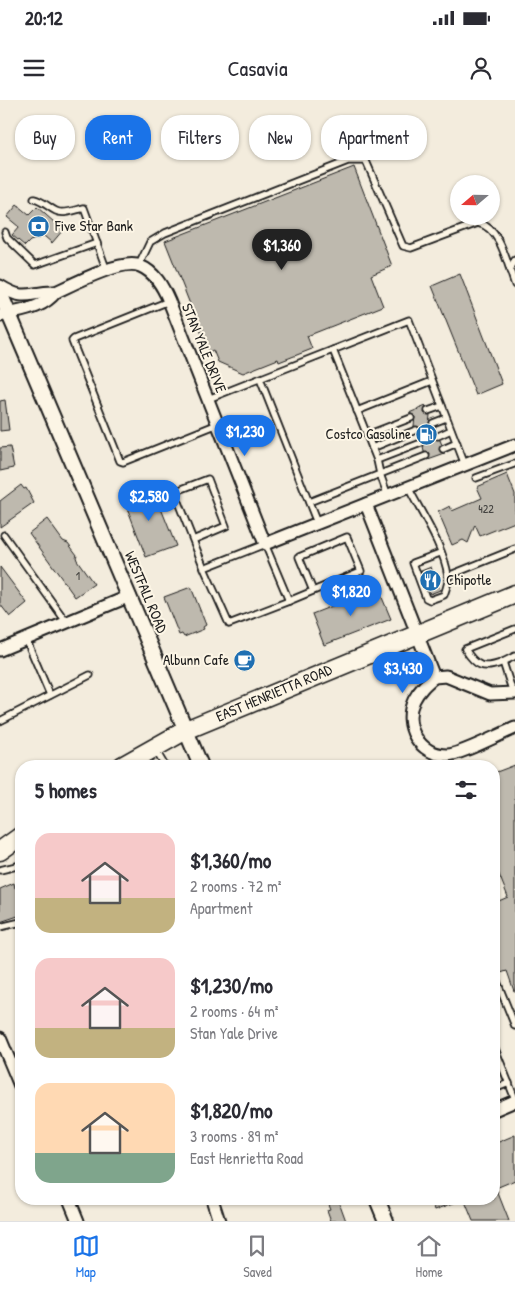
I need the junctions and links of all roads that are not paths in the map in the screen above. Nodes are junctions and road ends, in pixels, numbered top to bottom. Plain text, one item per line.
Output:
1 (34, 199) dead end
2 (5, 232) dead end
3 (97, 243) junction
4 (515, 260) edge
5 (139, 265) junction
6 (107, 271) junction
7 (510, 271) junction
8 (515, 285) edge
9 (0, 286) edge
10 (56, 292) junction
11 (0, 293) edge
12 (169, 301) junction
13 (5, 315) edge
14 (333, 350) junction
15 (260, 379) junction
16 (432, 381) junction
17 (208, 399) junction
18 (442, 406) junction
19 (357, 411) junction
20 (428, 411) dead end
21 (411, 418) dead end
22 (446, 418) junction
23 (433, 423) dead end
24 (218, 424) junction
25 (416, 430) dead end
26 (451, 430) junction
27 (367, 435) junction
28 (438, 436) dead end
29 (421, 443) dead end
30 (457, 443) junction
31 (511, 447) edge
32 (372, 448) junction
33 (443, 449) dead end
34 (426, 456) dead end
35 (377, 460) junction
36 (514, 464) edge
37 (465, 465) junction
38 (380, 474) junction
39 (476, 478) dead end
40 (408, 488) junction
41 (388, 496) junction
42 (308, 502) junction
43 (366, 504) junction
44 (317, 523) junction
45 (4, 535) dead end
46 (193, 540) junction
47 (266, 544) junction
48 (515, 550) edge
49 (440, 553) junction
50 (204, 568) junction
51 (448, 576) junction
52 (313, 591) junction
53 (515, 594) edge
54 (130, 596) junction
55 (288, 601) junction
56 (67, 623) junction
57 (515, 629) edge
58 (417, 633) junction
59 (26, 639) junction
60 (0, 650) edge
61 (515, 656) edge
62 (503, 662) junction
63 (90, 675) dead end
64 (434, 677) junction
65 (514, 693) edge
66 (50, 695) junction
67 (0, 720) edge
68 (515, 728) edge
69 (186, 730) junction
70 (154, 747) junction
71 (134, 760) edge
72 (162, 760) edge
73 (198, 760) edge
74 (15, 840) edge
75 (0, 851) edge
76 (15, 866) edge
77 (0, 870) edge
78 (15, 923) edge
79 (0, 926) edge
80 (500, 989) edge
81 (515, 1026) edge
82 (0, 1038) edge
83 (500, 1061) edge
84 (15, 1074) edge
85 (509, 1083) junction
86 (500, 1087) edge
87 (515, 1100) edge
88 (500, 1107) edge
89 (71, 1205) edge
90 (214, 1205) edge
91 (379, 1205) edge
92 (78, 1221) edge
93 (219, 1221) edge
94 (386, 1221) edge

1 - 3 lane
2 - 3 lane
3 - 6 lane
4 - 7 lane
5 - 6 street
5 - 7 lane
5 - 12 street, STAN YALE DRIVE
6 - 10 street
7 - 8 lane
9 - 10 street
10 - 13 street
11 - 13 street, WESTFALL ROAD
12 - 17 street, STAN YALE DRIVE
12 - 24 lane
13 - 54 street, WESTFALL ROAD
14 - 15 lane
14 - 16 lane
14 - 19 lane
15 - 17 lane
15 - 42 lane
16 - 18 lane
16 - 19 lane
17 - 24 street, STAN YALE DRIVE
18 - 20 lane
18 - 22 lane
19 - 27 lane
21 - 27 lane
22 - 23 lane
22 - 26 lane
24 - 47 street, STAN YALE DRIVE
25 - 32 lane
26 - 28 lane
26 - 30 lane
27 - 32 lane
29 - 35 lane
30 - 33 lane
30 - 37 lane
31 - 36 lane
31 - 37 street
32 - 35 lane
34 - 38 lane
35 - 38 lane
36 - 39 lane
37 - 40 street
38 - 41 lane
38 - 42 lane
40 - 41 street
40 - 49 lane
41 - 43 street
42 - 44 lane
43 - 44 street
43 - 58 street
44 - 47 street
45 - 56 lane
46 - 46 lane
46 - 50 lane
47 - 50 lane
47 - 55 lane
48 - 51 lane
49 - 51 lane
49 - 51 lane
50 - 55 lane
52 - 52 lane
52 - 55 lane
53 - 58 main road, EAST HENRIETTA ROAD
54 - 56 street
54 - 69 street, WESTFALL ROAD
56 - 59 street
57 - 62 lane
58 - 64 street
58 - 69 main road, EAST HENRIETTA ROAD
59 - 60 street
59 - 66 lane
61 - 62 lane
62 - 65 lane
63 - 66 lane
64 - 65 street
64 - 68 street
66 - 67 lane
69 - 70 main road, EAST HENRIETTA ROAD
69 - 73 street, WESTFALL ROAD
70 - 71 main road, EAST HENRIETTA ROAD
70 - 72 lane
74 - 75 main road
76 - 77 lane
78 - 79 lane
80 - 81 lane
82 - 84 street
83 - 85 lane
85 - 86 lane
85 - 87 lane
87 - 88 street
89 - 92 street
90 - 93 street
91 - 94 street

